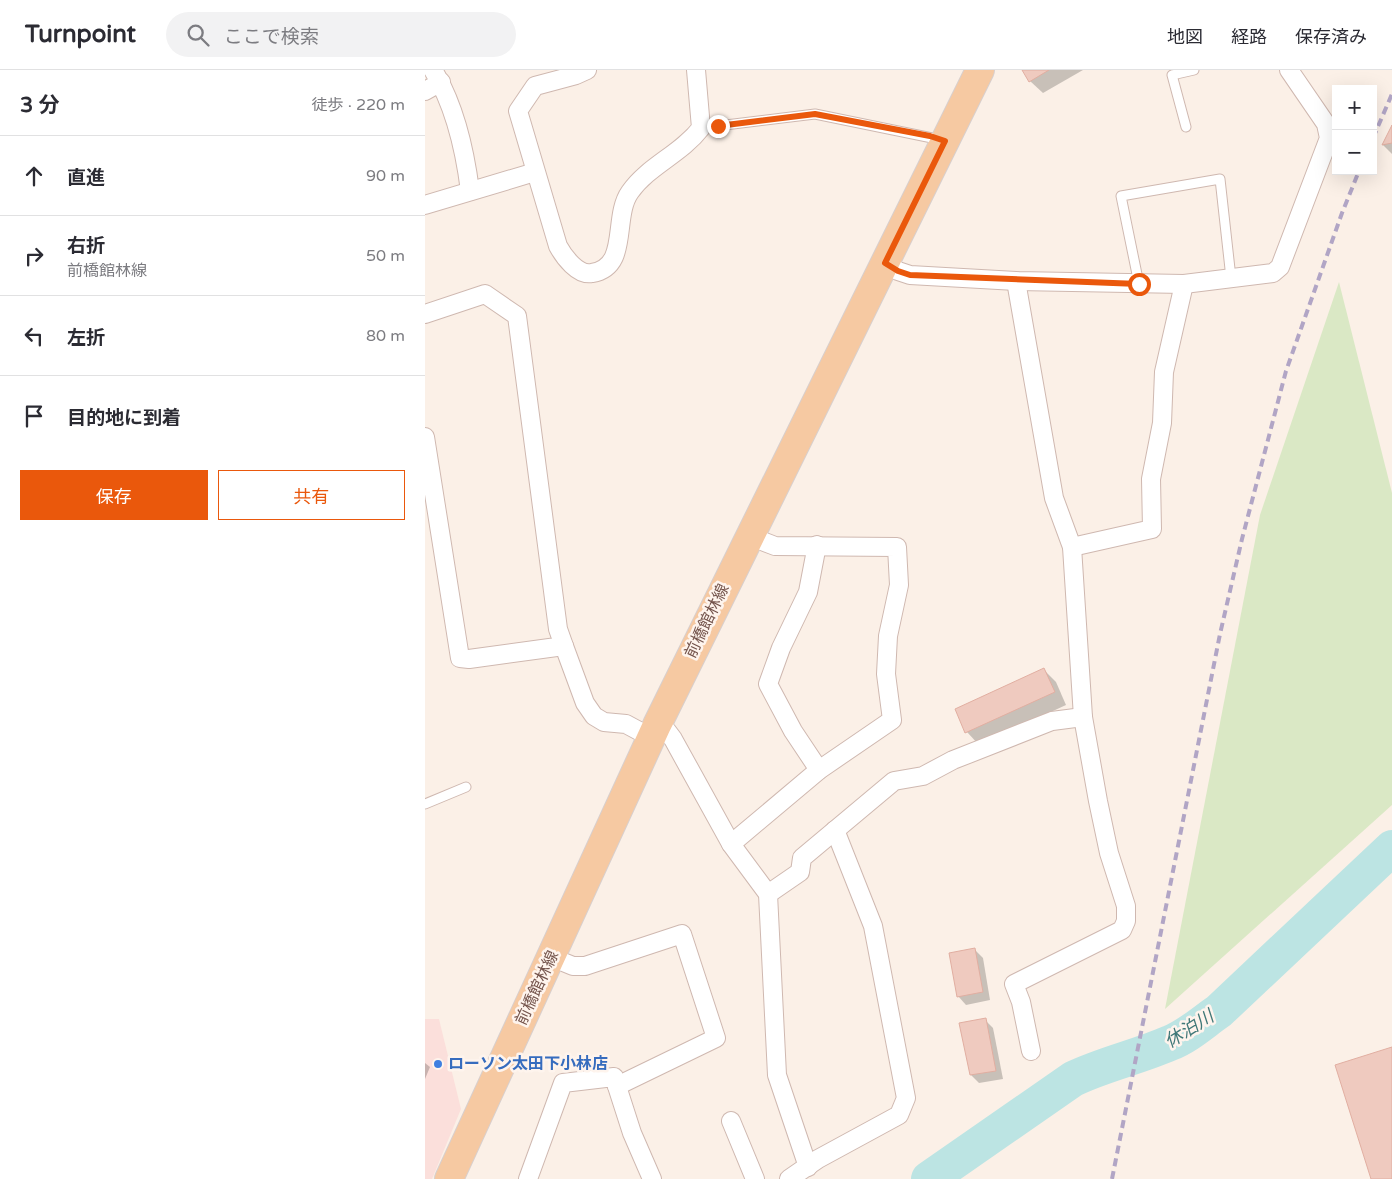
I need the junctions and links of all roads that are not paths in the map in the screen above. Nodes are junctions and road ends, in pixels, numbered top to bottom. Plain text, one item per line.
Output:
1 (587, 70) edge
2 (696, 70) edge
3 (980, 70) edge
4 (1194, 70) edge
5 (1289, 70) edge
6 (437, 76) edge
7 (425, 91) edge
8 (1186, 127) dead end
9 (701, 128) junction
10 (945, 141) junction
11 (535, 172) junction
12 (470, 191) junction
13 (425, 205) edge
14 (885, 263) junction
15 (1231, 278) junction
16 (1017, 281) junction
17 (1139, 284) junction
18 (1184, 284) junction
19 (425, 314) edge
20 (425, 437) edge
21 (749, 536) junction
22 (817, 545) junction
23 (1072, 547) junction
24 (564, 646) junction
25 (1083, 717) junction
26 (654, 731) junction
27 (819, 770) junction
28 (466, 788) dead end
29 (425, 804) edge
30 (835, 830) junction
31 (731, 844) junction
32 (768, 894) junction
33 (551, 957) junction
34 (1031, 1051) dead end
35 (617, 1086) junction
36 (731, 1121) dead end
37 (808, 1167) junction
38 (449, 1179) edge
39 (528, 1179) edge
40 (652, 1179) edge
41 (755, 1179) edge
42 (789, 1179) edge

1 - 11 street
2 - 9 street
3 - 10 main road, 前橋館林線
4 - 8 lane
5 - 15 street
6 - 7 street
6 - 12 street
9 - 10 lane
9 - 11 street
10 - 14 main road, 前橋館林線
11 - 12 street
12 - 13 street
14 - 16 street
14 - 21 main road, 前橋館林線
15 - 17 lane
15 - 18 street
16 - 17 street
16 - 23 street
17 - 18 street
18 - 23 street
19 - 24 street
20 - 24 street
21 - 22 street
21 - 26 main road, 前橋館林線
22 - 27 street
22 - 27 street
23 - 25 street
24 - 26 street
25 - 30 street
25 - 34 street
26 - 31 street
26 - 33 main road, 前橋館林線
27 - 31 street
28 - 29 lane
30 - 32 street
30 - 37 street
31 - 32 street
32 - 37 street
33 - 35 street
33 - 38 main road, 前橋館林線
35 - 39 street
35 - 40 street
36 - 41 street
37 - 42 street

